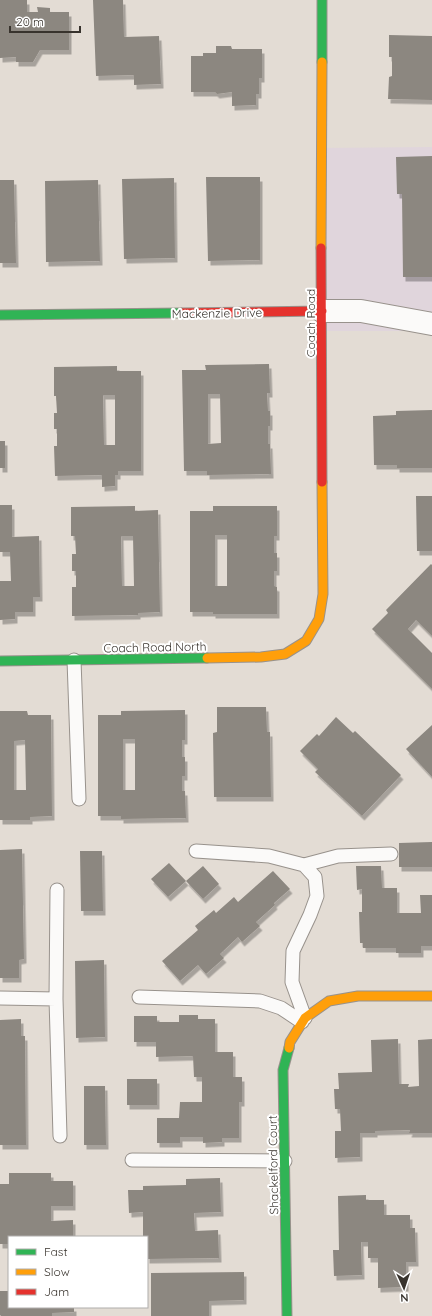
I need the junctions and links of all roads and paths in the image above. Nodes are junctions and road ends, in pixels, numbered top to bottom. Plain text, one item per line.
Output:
1 (322, 0) edge
2 (322, 311) junction
3 (0, 315) edge
4 (432, 324) edge
5 (306, 641) joint
6 (74, 660) junction
7 (0, 661) edge
8 (79, 799) dead end
9 (196, 851) dead end
10 (391, 854) dead end
11 (304, 865) junction
12 (57, 890) dead end
13 (432, 996) edge
14 (140, 997) dead end
15 (0, 998) edge
16 (56, 1000) junction
17 (303, 1020) junction
18 (60, 1136) dead end
19 (132, 1160) dead end
20 (285, 1161) junction
21 (288, 1316) edge

1 - 2 street, Coach Road
2 - 3 street, Mackenzie Drive
2 - 4 street, Mackenzie Drive
2 - 5 street, Coach Road
5 - 6 street, Coach Road North
6 - 7 street, Coach Road North
6 - 8 lane
9 - 11 lane
10 - 11 lane
11 - 17 lane
12 - 16 lane
13 - 17 street
14 - 17 lane
15 - 16 lane
16 - 18 lane
17 - 20 street, Shackelford Court
19 - 20 lane
20 - 21 street, Shackelford Court

